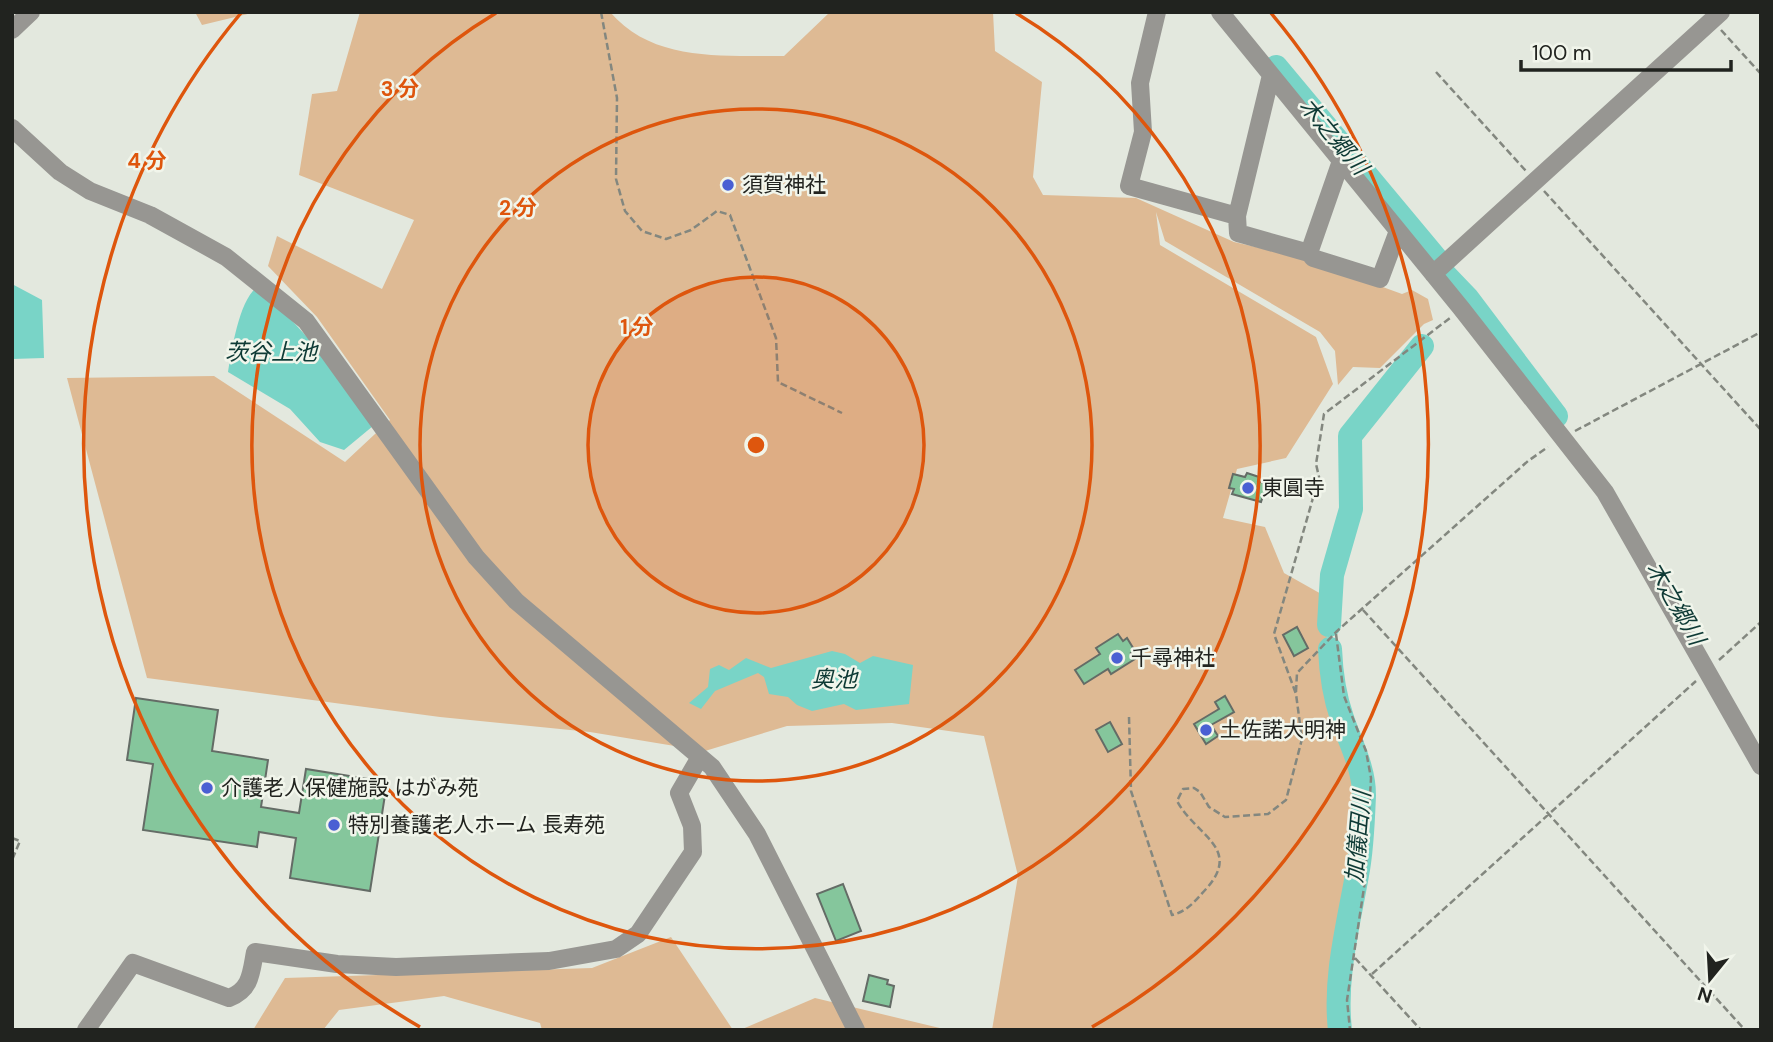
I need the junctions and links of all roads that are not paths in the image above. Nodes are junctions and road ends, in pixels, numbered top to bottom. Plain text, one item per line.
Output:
1 (31, 12) edge
2 (1157, 12) edge
3 (1220, 12) edge
4 (1717, 16) edge
5 (12, 30) edge
6 (1271, 75) junction
7 (12, 128) edge
8 (1341, 161) junction
9 (1237, 216) junction
10 (1398, 231) junction
11 (1309, 253) junction
12 (1433, 274) junction
13 (699, 757) junction
14 (1761, 766) edge
15 (86, 1030) edge
16 (856, 1030) edge

1 - 5 street
2 - 9 street
3 - 6 street
4 - 12 street
6 - 8 street
6 - 9 street
7 - 13 street
8 - 10 street
8 - 11 street
9 - 11 street
10 - 11 street
10 - 12 street
12 - 14 street
13 - 15 street
13 - 16 street

